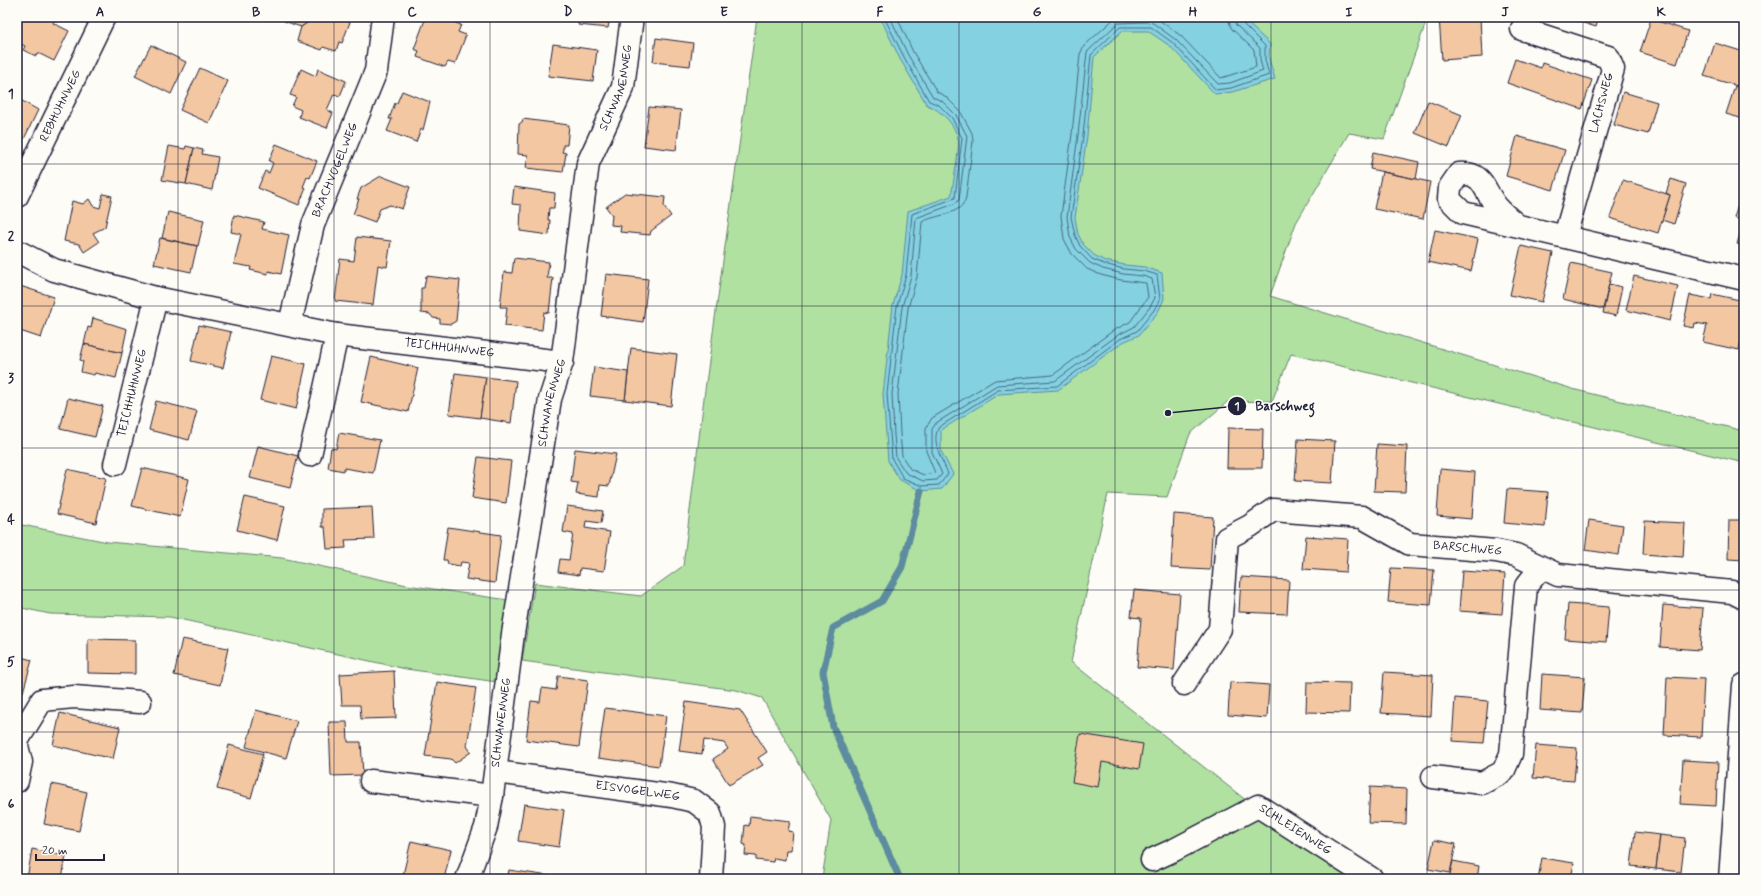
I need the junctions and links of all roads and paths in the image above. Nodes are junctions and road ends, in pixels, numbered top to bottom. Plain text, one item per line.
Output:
1 (104, 17) edge
2 (383, 17) edge
3 (632, 17) edge
4 (1522, 29) dead end
5 (17, 196) edge
6 (1517, 226) dead end
7 (1564, 236) junction
8 (17, 251) edge
9 (1744, 279) edge
10 (156, 298) junction
11 (290, 324) junction
12 (337, 335) junction
13 (562, 362) junction
14 (310, 455) dead end
15 (115, 464) dead end
16 (1541, 568) junction
17 (1744, 598) edge
18 (1184, 684) dead end
19 (1744, 684) edge
20 (140, 702) dead end
21 (17, 741) edge
22 (17, 746) edge
23 (496, 772) junction
24 (1433, 777) dead end
25 (17, 781) edge
26 (371, 781) dead end
27 (492, 796) junction
28 (1152, 860) dead end
29 (467, 879) edge
30 (711, 879) edge
31 (1372, 879) edge
32 (1730, 879) edge

1 - 5 street, REBHUHNWEG
2 - 11 street, BRACHVOGELWEG
3 - 13 street, SCHWANENWEG
4 - 7 street, LACHSWEG
6 - 7 street
7 - 9 street
8 - 10 street, TEICHHUHNWEG
10 - 11 street, TEICHHUHNWEG
10 - 15 street, TEICHHUHNWEG
11 - 12 street, TEICHHUHNWEG
12 - 13 street, TEICHHUHNWEG
12 - 14 street
13 - 23 street, SCHWANENWEG
16 - 17 street, BARSCHWEG
16 - 18 street, BARSCHWEG
16 - 24 street
19 - 32 street
20 - 21 street
22 - 25 street
23 - 27 street, SCHWANENWEG
23 - 30 street, EISVOGELWEG
26 - 27 street
27 - 29 street, SCHWANENWEG
28 - 31 street, SCHLEIENWEG

